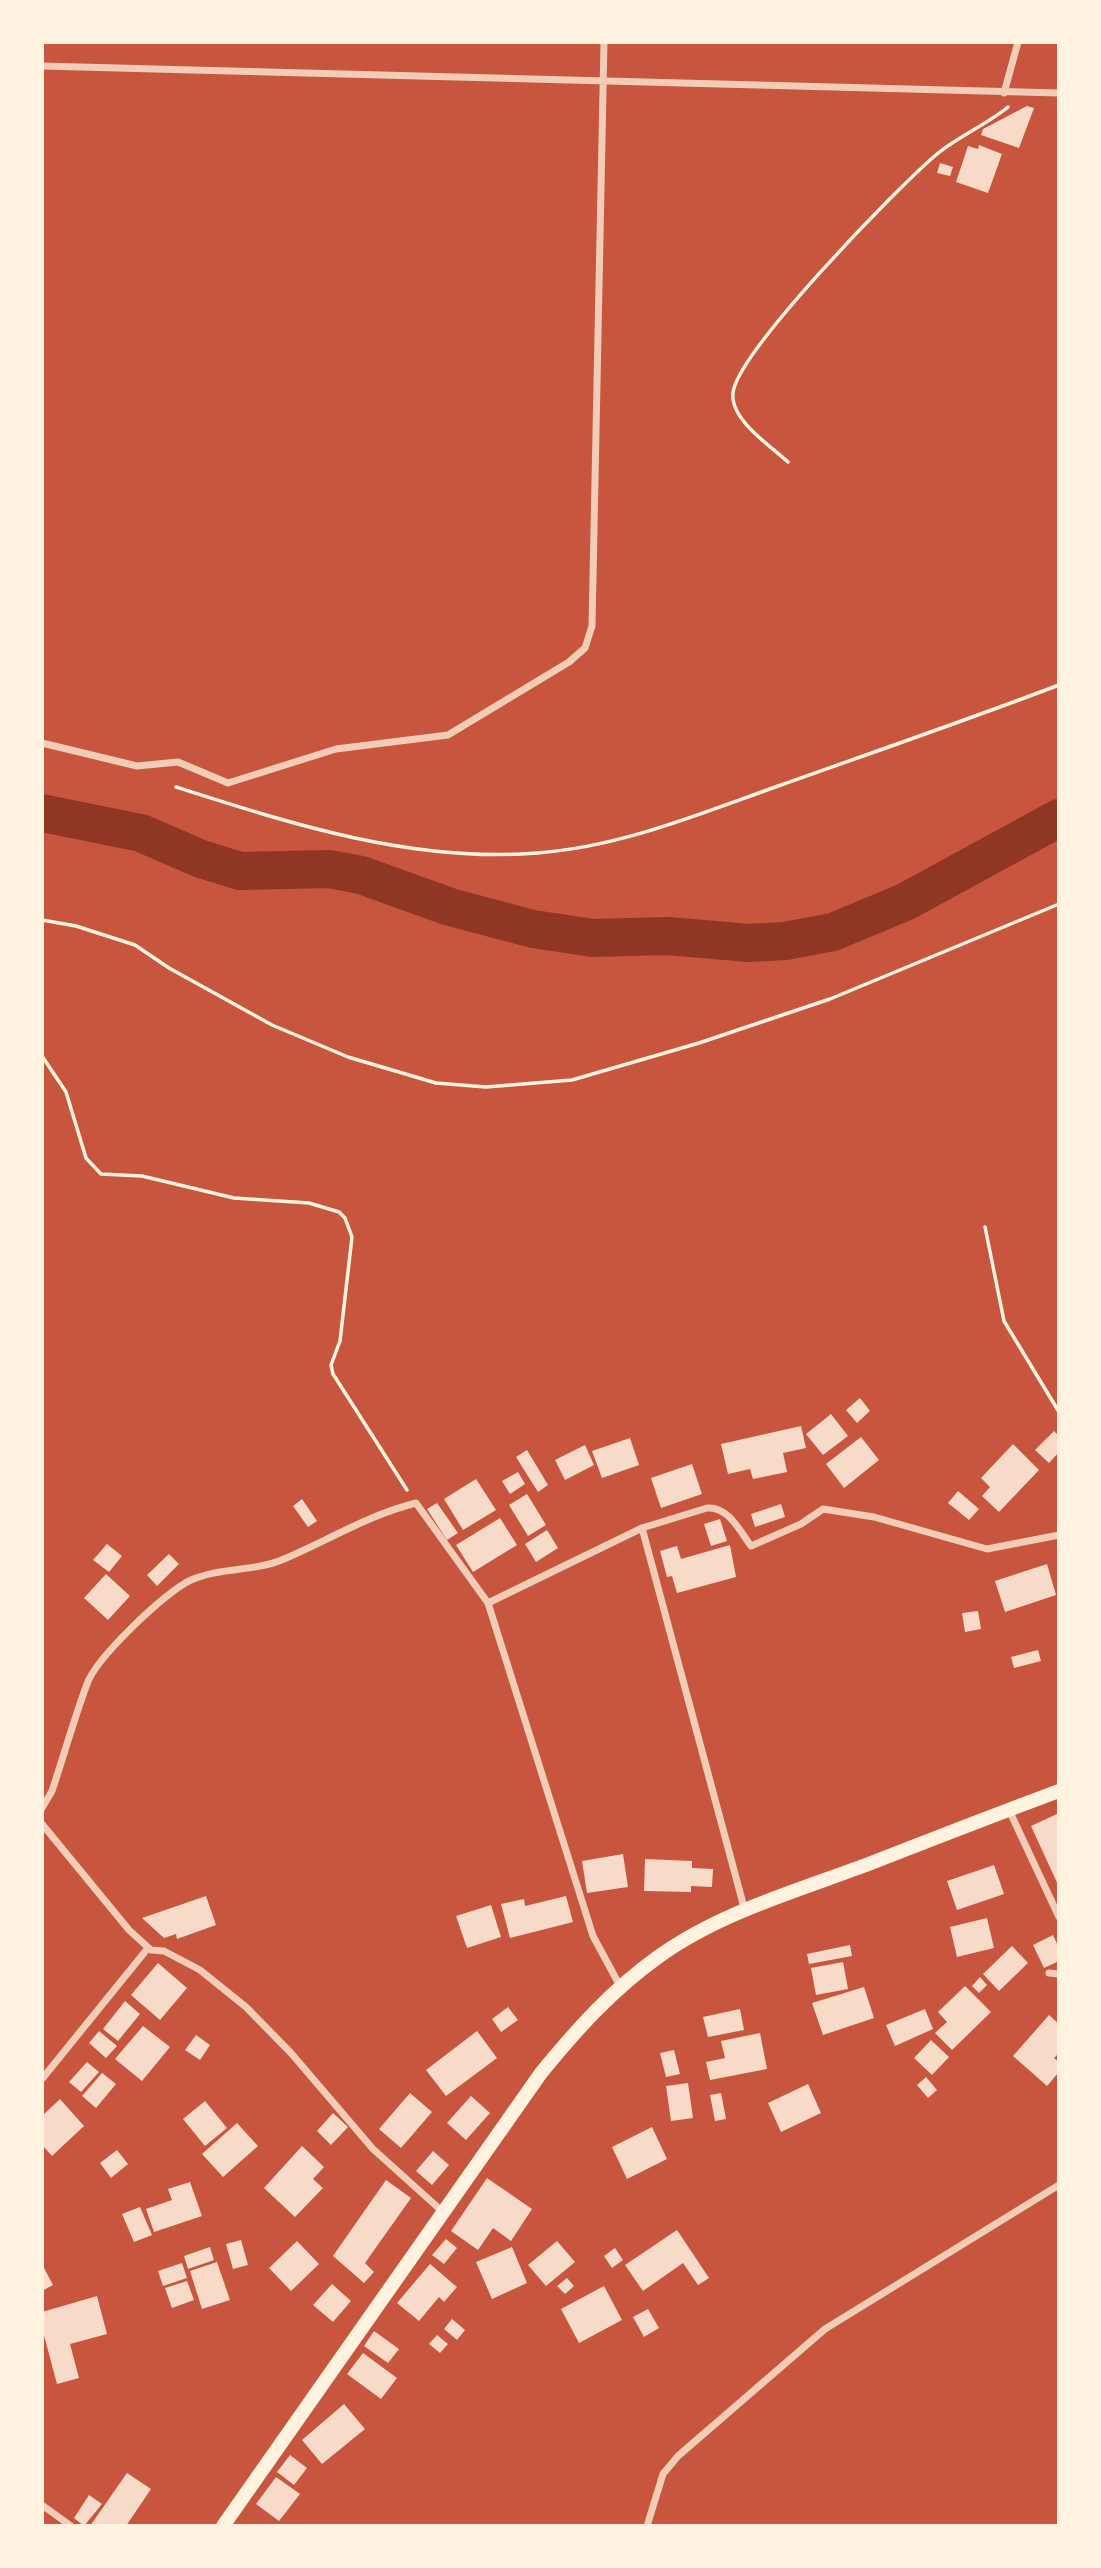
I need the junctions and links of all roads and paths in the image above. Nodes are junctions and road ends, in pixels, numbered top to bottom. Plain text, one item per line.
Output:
1 (604, 42) edge
2 (1018, 42) edge
3 (42, 66) edge
4 (605, 83) junction
5 (1004, 93) junction
6 (1015, 93) junction
7 (1059, 93) edge
8 (788, 462) dead end
9 (1059, 685) edge
10 (42, 743) edge
11 (176, 786) dead end
12 (1059, 904) edge
13 (42, 920) edge
14 (42, 1056) edge
15 (985, 1227) dead end
16 (1059, 1412) edge
17 (416, 1503) junction
18 (642, 1528) junction
19 (1059, 1535) edge
20 (488, 1603) junction
21 (1059, 1791) edge
22 (42, 1808) edge
23 (1009, 1809) junction
24 (42, 1824) edge
25 (745, 1911) junction
26 (1059, 1917) edge
27 (148, 1948) junction
28 (1049, 1973) dead end
29 (1059, 1974) edge
30 (620, 1986) junction
31 (43, 2077) edge
32 (1059, 2185) edge
33 (443, 2213) junction
34 (42, 2505) edge
35 (71, 2526) edge
36 (223, 2526) edge
37 (646, 2526) edge

1 - 4 street
2 - 5 street
3 - 4 street
4 - 5 street
4 - 10 street
5 - 6 street
6 - 7 street
6 - 8 path
9 - 11 path
12 - 13 path
14 - 17 path
15 - 16 path
17 - 20 street
17 - 22 street
18 - 19 street
18 - 20 street
18 - 25 street
20 - 30 street
21 - 23 main road
23 - 25 main road
23 - 26 street
24 - 27 street
25 - 30 main road
27 - 31 street
27 - 33 street
28 - 29 street
30 - 33 main road
32 - 37 street
33 - 36 main road
34 - 35 street

